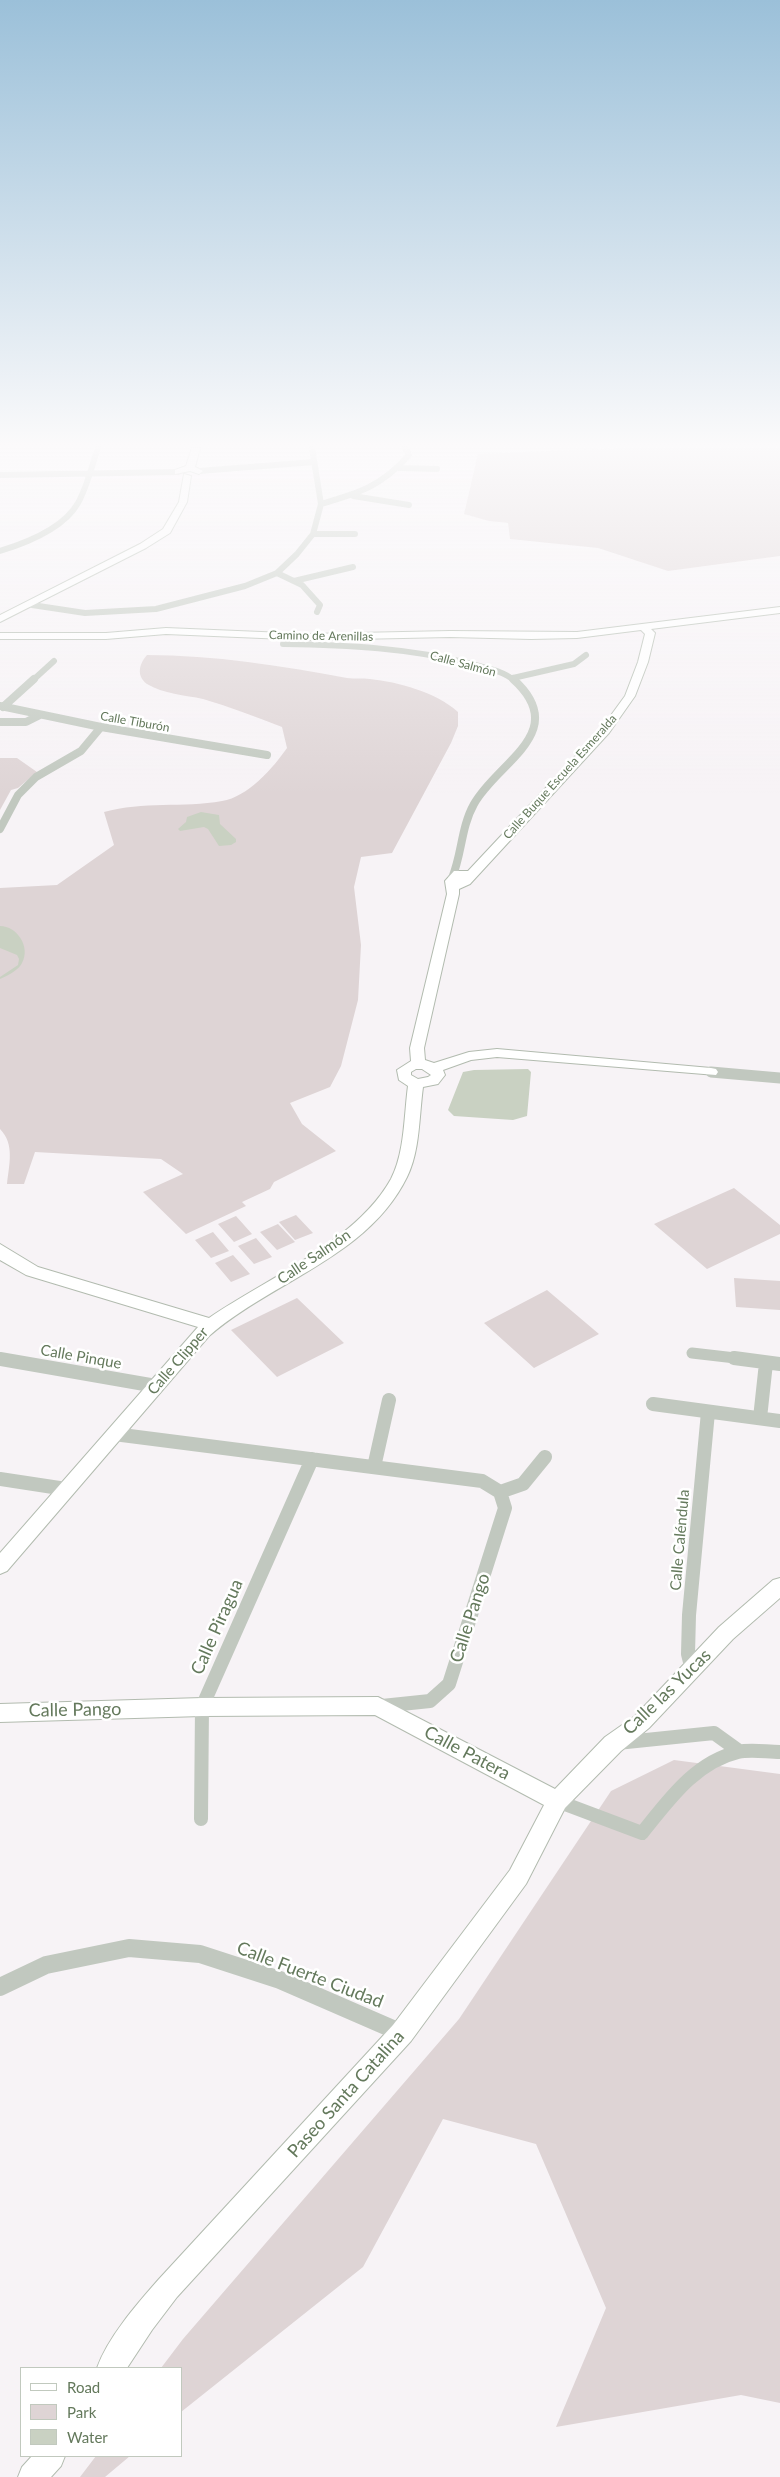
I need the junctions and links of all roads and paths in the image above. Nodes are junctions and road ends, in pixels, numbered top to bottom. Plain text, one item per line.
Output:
1 (110, 564) edge
2 (287, 564) edge
3 (353, 567) dead end
4 (277, 574) junction
5 (294, 581) junction
6 (32, 605) junction
7 (780, 610) edge
8 (317, 612) dead end
9 (0, 619) edge
10 (642, 627) junction
11 (0, 636) edge
12 (283, 644) dead end
13 (586, 655) dead end
14 (54, 661) dead end
15 (513, 678) junction
16 (2, 707) edge
17 (40, 715) junction
18 (0, 722) edge
19 (100, 727) junction
20 (267, 755) dead end
21 (0, 829) edge
22 (462, 878) junction
23 (418, 1064) junction
24 (434, 1068) junction
25 (711, 1072) joint
26 (780, 1078) edge
27 (416, 1084) junction
28 (0, 1249) edge
29 (211, 1325) junction
30 (692, 1353) dead end
31 (0, 1359) edge
32 (766, 1362) junction
33 (780, 1364) edge
34 (156, 1386) junction
35 (389, 1400) dead end
36 (653, 1404) dead end
37 (708, 1412) junction
38 (760, 1418) junction
39 (780, 1421) edge
40 (114, 1434) junction
41 (545, 1457) dead end
42 (312, 1459) junction
43 (374, 1467) junction
44 (0, 1479) edge
45 (66, 1489) junction
46 (500, 1492) junction
47 (0, 1566) edge
48 (780, 1586) edge
49 (692, 1670) junction
50 (378, 1706) junction
51 (202, 1707) junction
52 (0, 1713) edge
53 (613, 1744) junction
54 (739, 1751) junction
55 (780, 1752) edge
56 (557, 1801) junction
57 (201, 1819) dead end
58 (0, 1987) edge
59 (402, 2033) junction
60 (112, 2367) edge
61 (50, 2457) edge
62 (32, 2477) edge

1 - 6 street
2 - 4 street
3 - 5 street
4 - 5 street
4 - 6 street
5 - 8 street
6 - 9 street
7 - 10 street, Camino de Arenillas
10 - 11 street, Camino de Arenillas
10 - 22 street, Calle Buque Escuela Esmeralda
12 - 15 street, Calle Salmón
13 - 15 street
14 - 16 street
15 - 22 street, Calle Salmón
16 - 17 street, Calle Tiburón
17 - 18 street
17 - 19 street, Calle Tiburón
19 - 20 street, Calle Tiburón
19 - 21 street
22 - 23 street, Calle Salmón
23 - 24 street
23 - 27 street
24 - 25 street
24 - 27 street
25 - 26 street
27 - 29 street, Calle Salmón
28 - 29 street, Calle Clipper
29 - 34 street, Calle Clipper
30 - 32 street
31 - 34 street, Calle Pinque
32 - 33 street
32 - 38 street
34 - 40 street, Calle Clipper
35 - 43 street
36 - 37 street
37 - 38 street
37 - 49 street, Calle Caléndula
38 - 39 street
40 - 42 street
40 - 45 street, Calle Clipper
41 - 46 street
42 - 43 street
42 - 51 street, Calle Piragua
43 - 46 street
44 - 45 street
45 - 47 street, Calle Clipper
46 - 50 street, Calle Pango
48 - 49 street, Calle las Yucas
49 - 53 street, Calle las Yucas
50 - 51 street, Calle Pango
50 - 56 street, Calle Patera
51 - 52 street, Calle Pango
51 - 57 street, Calle Piragua
53 - 54 street
53 - 56 street, Calle las Yucas
54 - 55 street
54 - 56 street
56 - 59 street, Paseo Santa Catalina
58 - 59 street, Calle Fuerte Ciudad
59 - 60 street, Paseo Santa Catalina
61 - 62 street

